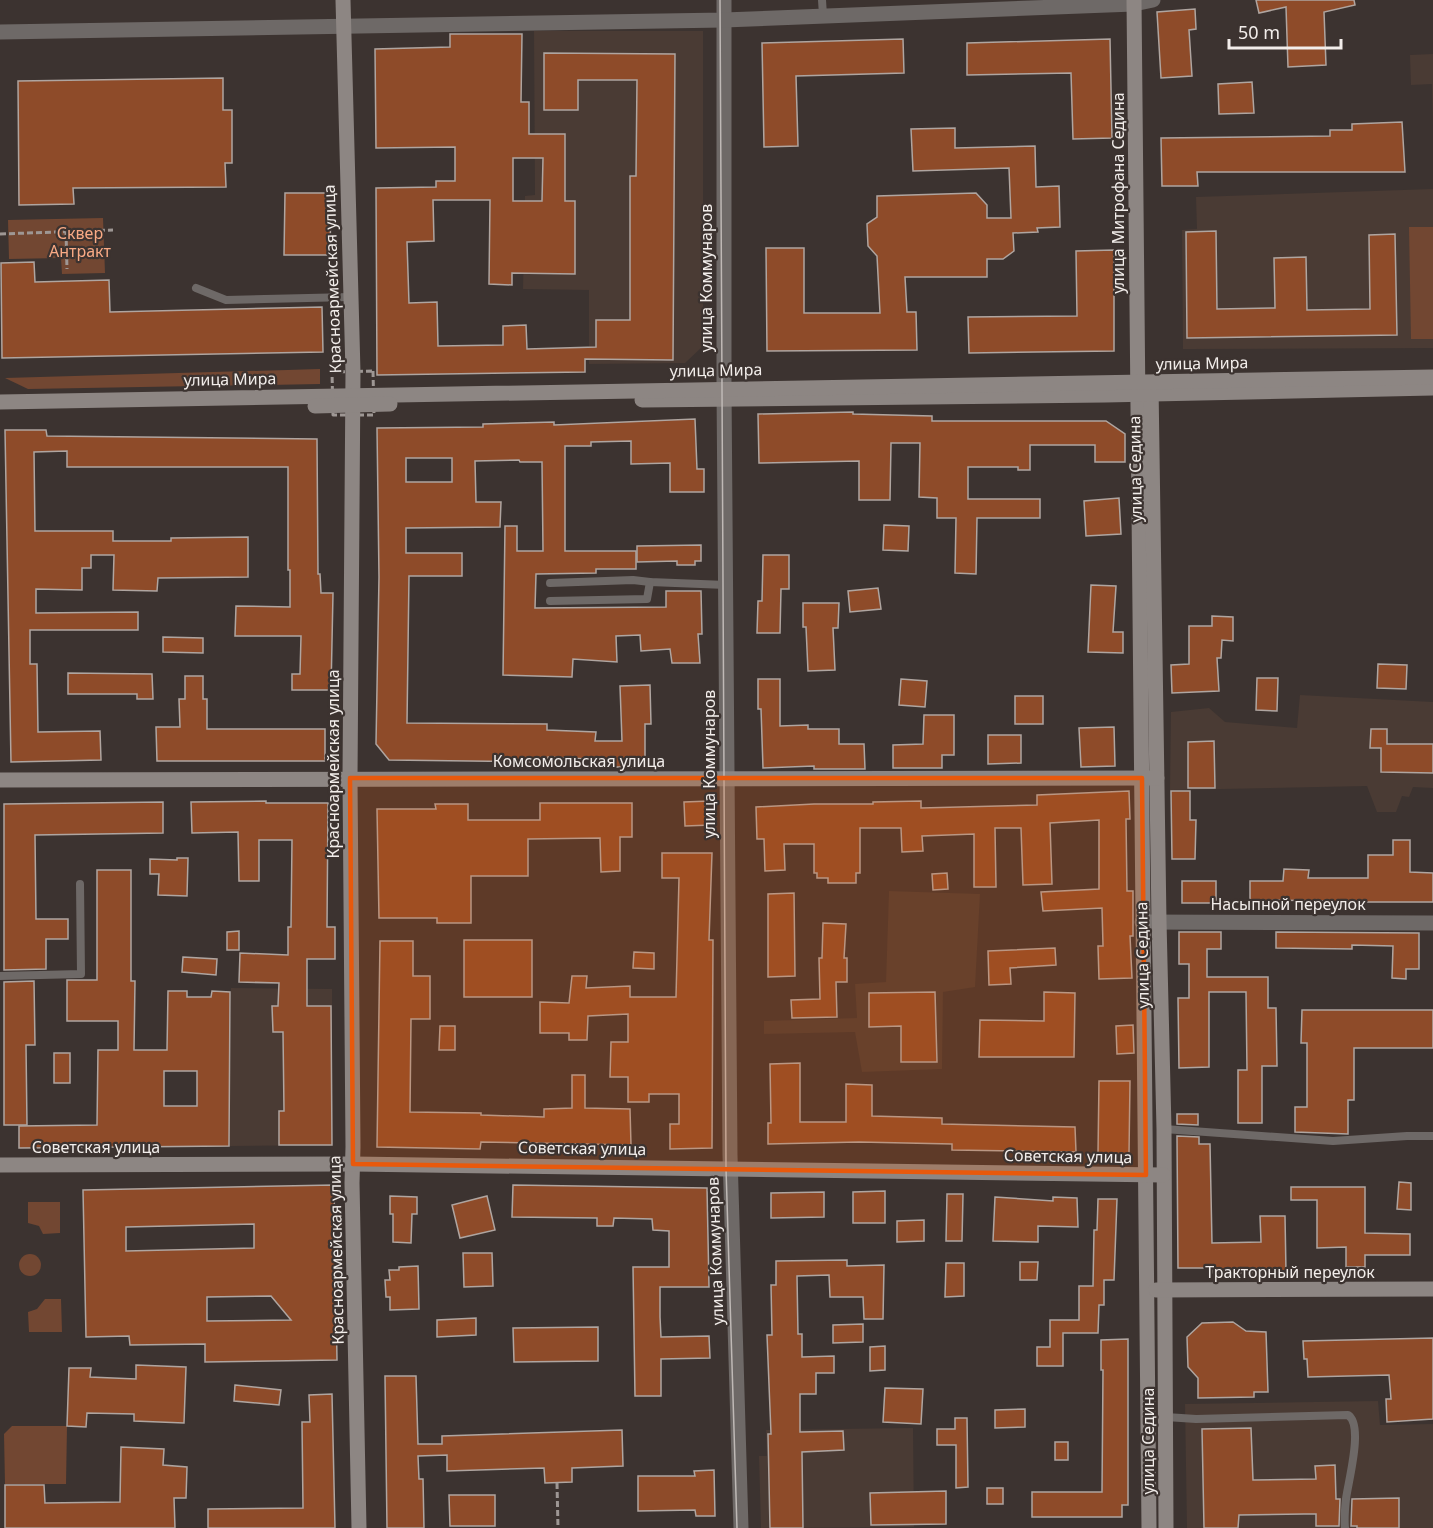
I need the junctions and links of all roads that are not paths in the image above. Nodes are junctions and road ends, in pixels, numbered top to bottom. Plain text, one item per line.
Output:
1 (343, 0) edge
2 (724, 0) edge
3 (1154, 0) edge
4 (1134, 2) edge
5 (823, 8) edge
6 (724, 20) junction
7 (343, 26) junction
8 (0, 32) edge
9 (196, 288) dead end
10 (351, 297) junction
11 (1433, 377) edge
12 (1144, 388) junction
13 (1433, 388) edge
14 (724, 394) junction
15 (353, 400) junction
16 (0, 402) edge
17 (0, 411) edge
18 (650, 582) junction
19 (550, 583) dead end
20 (726, 585) junction
21 (550, 602) dead end
22 (350, 778) junction
23 (1150, 778) junction
24 (727, 779) junction
25 (0, 780) edge
26 (80, 884) dead end
27 (1159, 921) junction
28 (1142, 922) junction
29 (1433, 923) edge
30 (0, 976) edge
31 (1164, 1129) junction
32 (1433, 1136) edge
33 (353, 1164) junction
34 (0, 1166) edge
35 (730, 1168) junction
36 (1146, 1175) junction
37 (1163, 1175) junction
38 (1433, 1289) edge
39 (1147, 1290) junction
40 (1165, 1290) junction
41 (1166, 1417) junction
42 (359, 1528) edge
43 (741, 1528) edge
44 (1149, 1528) edge
45 (1166, 1528) edge
46 (1345, 1528) edge

1 - 7 street, Красноармейская улица
2 - 6 street, улица Коммунаров
3 - 4 street
4 - 5 street
4 - 12 street, улица Митрофана Седина
5 - 6 street
6 - 7 street
6 - 14 street, улица Коммунаров
7 - 8 street
7 - 10 street, Красноармейская улица
9 - 10 lane
10 - 15 street, Красноармейская улица
11 - 12 street, улица Мира
12 - 13 street, улица Мира
12 - 14 street, улица Мира
12 - 23 street, улица Седина
14 - 15 street, улица Мира
14 - 20 street, улица Коммунаров
15 - 16 street, улица Мира
15 - 17 street, улица Мира
15 - 22 street, Красноармейская улица
18 - 19 lane
18 - 20 lane
18 - 21 lane
20 - 24 street, улица Коммунаров
22 - 24 street, Комсомольская улица
22 - 25 street, Комсомольская улица
22 - 33 street, Красноармейская улица
23 - 24 street, Комсомольская улица
23 - 27 street, улица Седина
23 - 28 street, улица Седина
24 - 35 street, улица Коммунаров
26 - 30 lane
27 - 28 street, Насыпной переулок
27 - 29 street, Насыпной переулок
27 - 31 street, улица Седина
28 - 36 street, улица Седина
31 - 32 lane
31 - 37 street, улица Седина
33 - 34 street, Советская улица
33 - 35 street, Советская улица
33 - 42 street, Красноармейская улица
35 - 36 street, Советская улица
35 - 43 street, улица Коммунаров
36 - 37 street, Советская улица
36 - 39 street, улица Седина
37 - 40 street, улица Седина
38 - 40 street, Тракторный переулок
39 - 40 street, Тракторный переулок
39 - 44 street, улица Седина
40 - 41 street, улица Седина
41 - 45 street, улица Седина
41 - 46 lane

